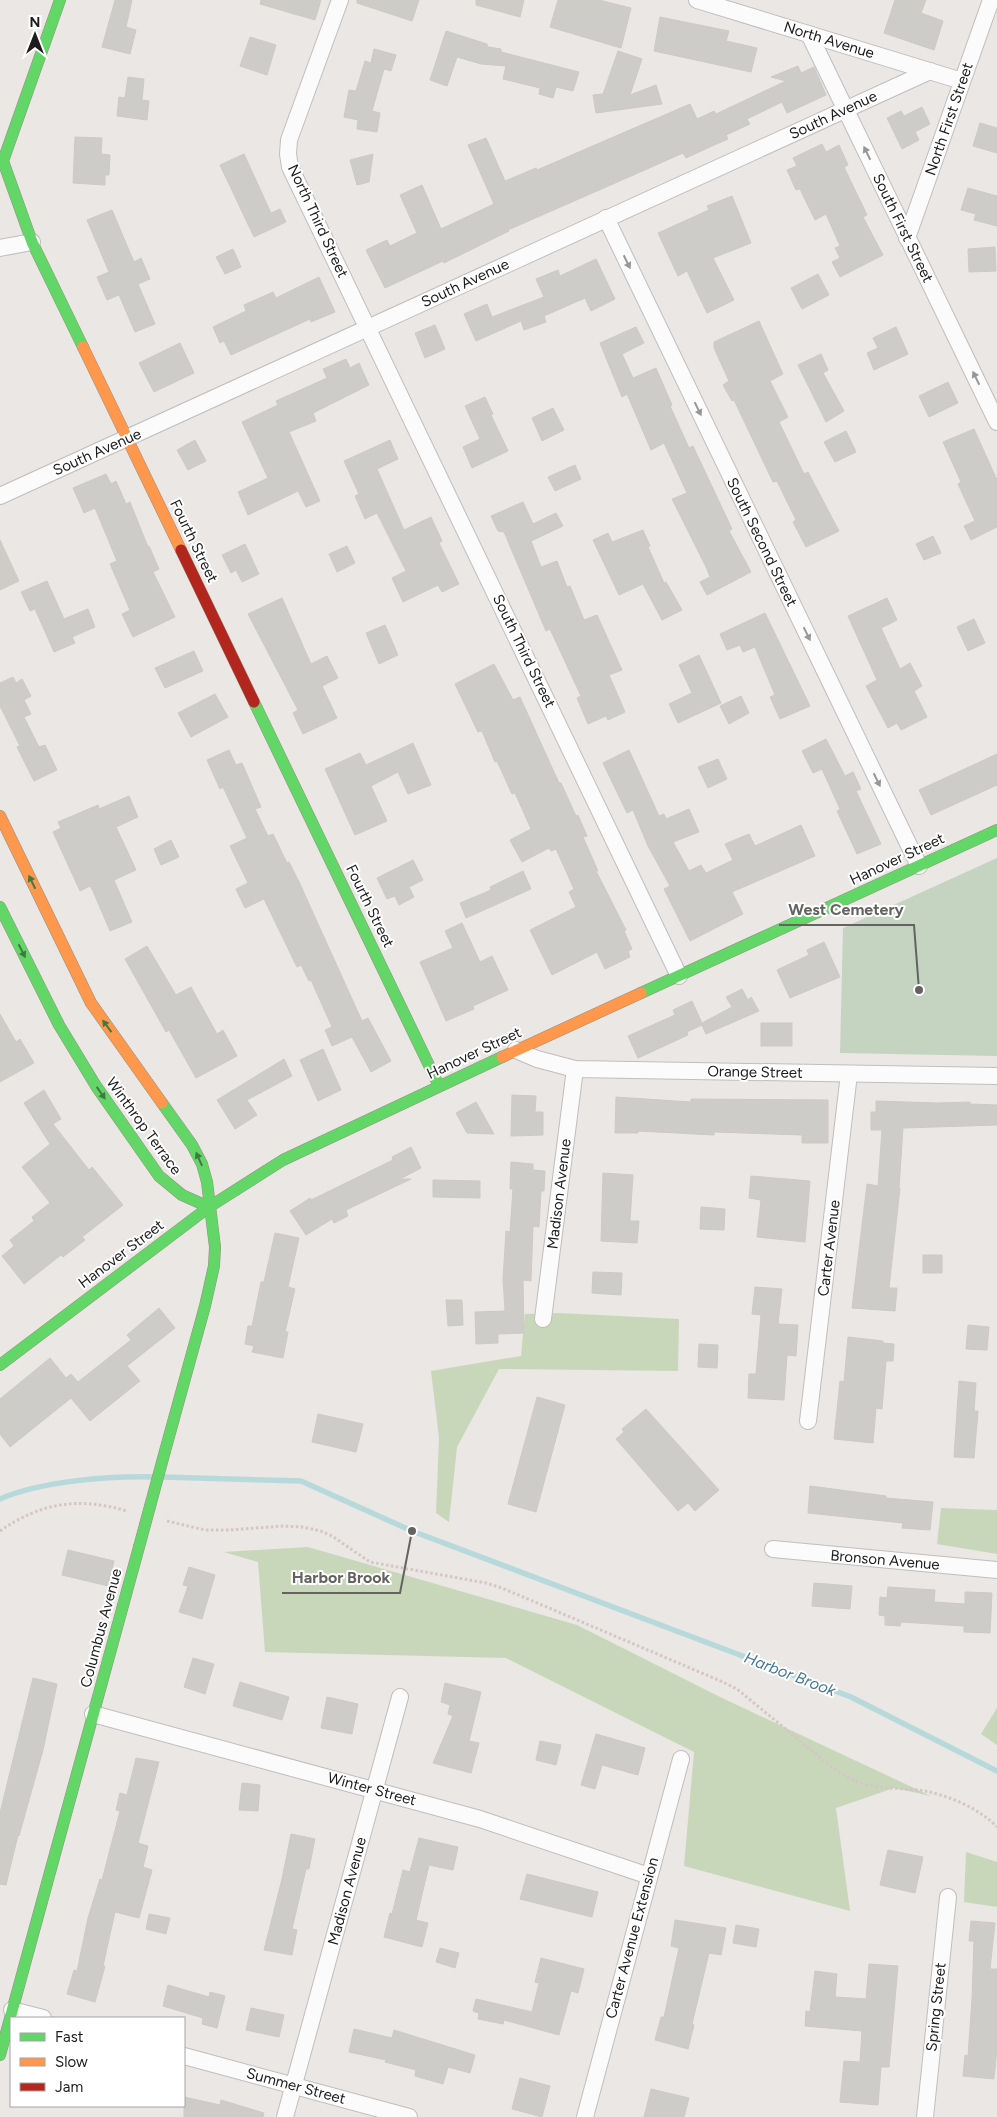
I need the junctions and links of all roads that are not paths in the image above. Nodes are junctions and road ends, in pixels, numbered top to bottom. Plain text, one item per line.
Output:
1 (60, 0) edge
2 (340, 0) edge
3 (697, 0) edge
4 (991, 0) edge
5 (808, 34) junction
6 (930, 71) junction
7 (962, 81) junction
8 (846, 109) junction
9 (1, 163) edge
10 (606, 218) junction
11 (908, 238) junction
12 (32, 242) junction
13 (0, 248) edge
14 (369, 327) junction
15 (997, 422) edge
16 (128, 438) junction
17 (0, 496) edge
18 (0, 816) edge
19 (997, 830) edge
20 (12, 840) junction
21 (0, 846) edge
22 (919, 866) junction
23 (0, 907) edge
24 (679, 976) junction
25 (516, 1050) junction
26 (575, 1069) junction
27 (849, 1074) junction
28 (997, 1076) edge
29 (440, 1086) junction
30 (210, 1207) junction
31 (543, 1319) dead end
32 (0, 1365) edge
33 (808, 1422) dead end
34 (773, 1549) dead end
35 (997, 1570) edge
36 (400, 1697) dead end
37 (93, 1714) junction
38 (681, 1759) dead end
39 (374, 1790) junction
40 (649, 1876) junction
41 (948, 1897) dead end
42 (12, 2010) junction
43 (10, 2017) edge
44 (39, 2017) edge
45 (10, 2018) edge
46 (0, 2055) edge
47 (185, 2056) edge
48 (294, 2086) junction
49 (285, 2117) edge
50 (409, 2117) edge
51 (585, 2117) edge
52 (925, 2117) edge

1 - 9 street, Fourth Street
2 - 14 street, North Third Street
3 - 5 street, North Avenue
4 - 7 street, North First Street
5 - 6 street, North Avenue
5 - 8 street, South First Street
6 - 7 street, North Avenue
6 - 8 street, South Avenue
7 - 11 street, North First Street
8 - 10 street, South Avenue
11 -> 8 street, South First Street
9 - 12 street, Fourth Street
10 - 14 street, South Avenue
10 -> 22 street, South Second Street
15 -> 11 street, South First Street
12 - 13 street
12 - 16 street, Fourth Street
14 - 16 street, South Avenue
14 - 24 street, South Third Street
16 - 17 street, South Avenue
16 - 29 street, Fourth Street
18 - 20 street, Winthrop Terrace
19 - 22 street, Hanover Street
20 - 21 street
30 -> 20 street, Winthrop Terrace
22 - 24 street, Hanover Street
23 -> 30 street, Winthrop Terrace
24 - 25 street, Hanover Street
25 - 26 street, Orange Street
25 - 29 street, Hanover Street
26 - 27 street, Orange Street
26 - 31 street, Madison Avenue
27 - 28 street, Orange Street
27 - 33 street, Carter Avenue
29 - 30 street, Hanover Street
30 - 32 street, Hanover Street
30 - 37 street, Columbus Avenue, bridge
34 - 35 street, Bronson Avenue
36 - 39 street, Madison Avenue
37 - 39 street, Winter Street
37 - 42 street, Columbus Avenue
38 - 40 street, Carter Avenue Extension
39 - 40 street, Winter Street
39 - 48 street, Madison Avenue
40 - 51 street, Carter Avenue Extension
41 - 52 street, Spring Street
42 - 43 street, Columbus Avenue
42 - 44 street
45 - 46 street, Columbus Avenue
47 - 48 street, Summer Street
48 - 49 street, Madison Avenue
48 - 50 street, Summer Street

